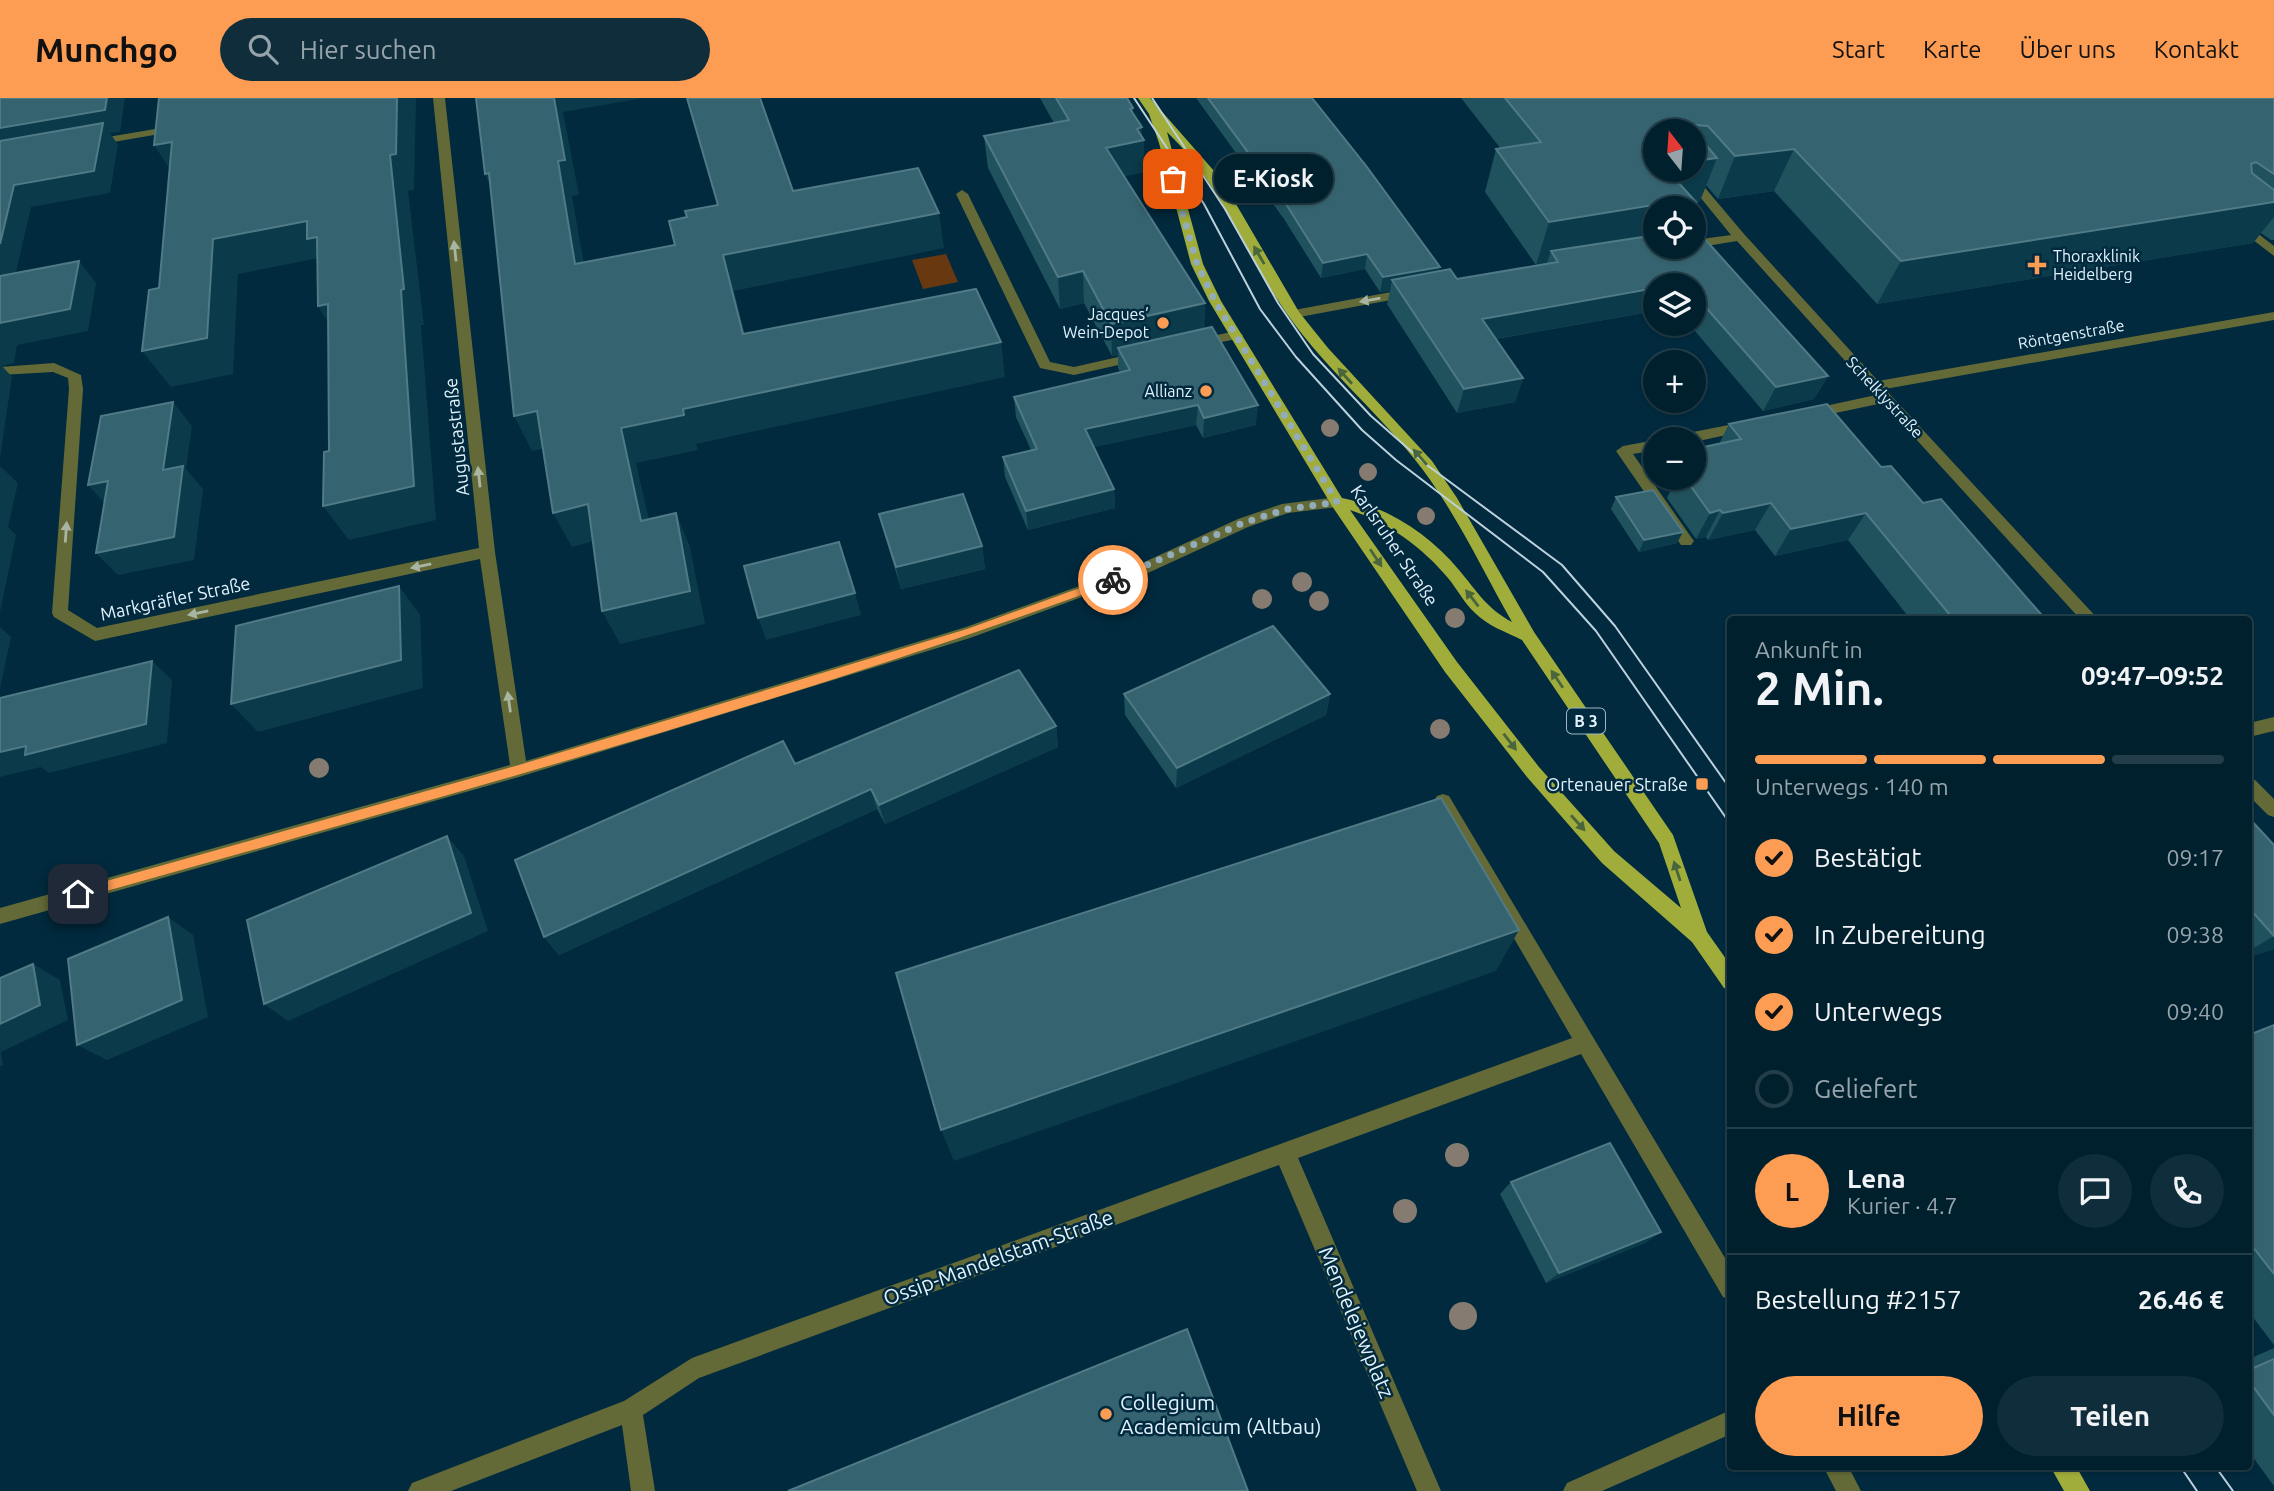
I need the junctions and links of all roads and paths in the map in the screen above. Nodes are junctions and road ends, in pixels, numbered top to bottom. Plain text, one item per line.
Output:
1 (439, 98) edge
2 (1144, 98) edge
3 (1155, 114) junction
4 (189, 126) edge
5 (81, 145) edge
6 (1694, 182) edge
7 (962, 194) dead end
8 (2224, 211) edge
9 (1740, 237) junction
10 (1706, 242) edge
11 (2274, 252) edge
12 (1427, 289) edge
13 (1294, 314) junction
14 (2274, 316) edge
15 (1236, 335) junction
16 (1182, 347) edge
17 (1155, 353) edge
18 (0, 371) edge
19 (1875, 386) junction
20 (1886, 398) junction
21 (1792, 417) edge
22 (1765, 423) edge
23 (1706, 435) edge
24 (1643, 448) edge
25 (1643, 480) edge
26 (1650, 490) edge
27 (1337, 502) junction
28 (1686, 541) dead end
29 (487, 552) junction
30 (2087, 616) edge
31 (1528, 636) junction
32 (2274, 724) edge
33 (2252, 729) edge
34 (519, 770) junction
35 (2252, 788) edge
36 (1443, 801) edge
37 (2274, 810) edge
38 (0, 916) edge
39 (1699, 936) junction
40 (1727, 976) edge
41 (1586, 1043) junction
42 (1284, 1153) junction
43 (1727, 1282) edge
44 (631, 1410) junction
45 (1727, 1424) edge
46 (1837, 1470) edge
47 (2065, 1470) edge
48 (421, 1491) edge
49 (643, 1491) edge
50 (1429, 1491) edge
51 (1575, 1491) edge
52 (1849, 1491) edge
53 (2078, 1491) edge

29 -> 1 street, Augustastraße
2 - 3 main road, Karlsruher Straße / B 3
13 -> 3 main road, Karlsruher Straße / B 3
3 - 15 main road, Karlsruher Straße / B 3
4 - 5 street
6 - 9 street, Schelklystraße
7 - 17 street
8 - 11 street
9 - 10 street
9 - 19 street, Schelklystraße
12 -> 13 street
31 -> 13 main road, Karlsruher Straße / B 3
14 - 19 street, Röntgenstraße
15 - 16 street
15 - 27 main road, Karlsruher Straße / B 3
29 -> 18 street, Markgräfler Straße
19 - 20 street, Schelklystraße
20 - 21 street
20 - 30 street, Schelklystraße
22 - 23 street
24 - 25 street
26 - 28 street
31 -> 27 main road, B 3
27 - 34 street
27 -> 39 main road, Karlsruher Straße / B 3
34 -> 29 street, Augustastraße
39 -> 31 main road, Karlsruher Straße / B 3
32 - 33 street
34 - 38 street
35 - 37 street
36 - 41 street
39 - 40 main road, Karlsruher Straße / B 3
41 - 42 street, Ossip-Mandelstam-Straße
41 - 43 street
42 - 44 street, Ossip-Mandelstam-Straße
42 - 50 street, Mendelejewplatz
44 - 48 street, Ossip-Mandelstam-Straße
44 - 49 street
45 - 51 street
46 - 52 street
47 - 53 main road

